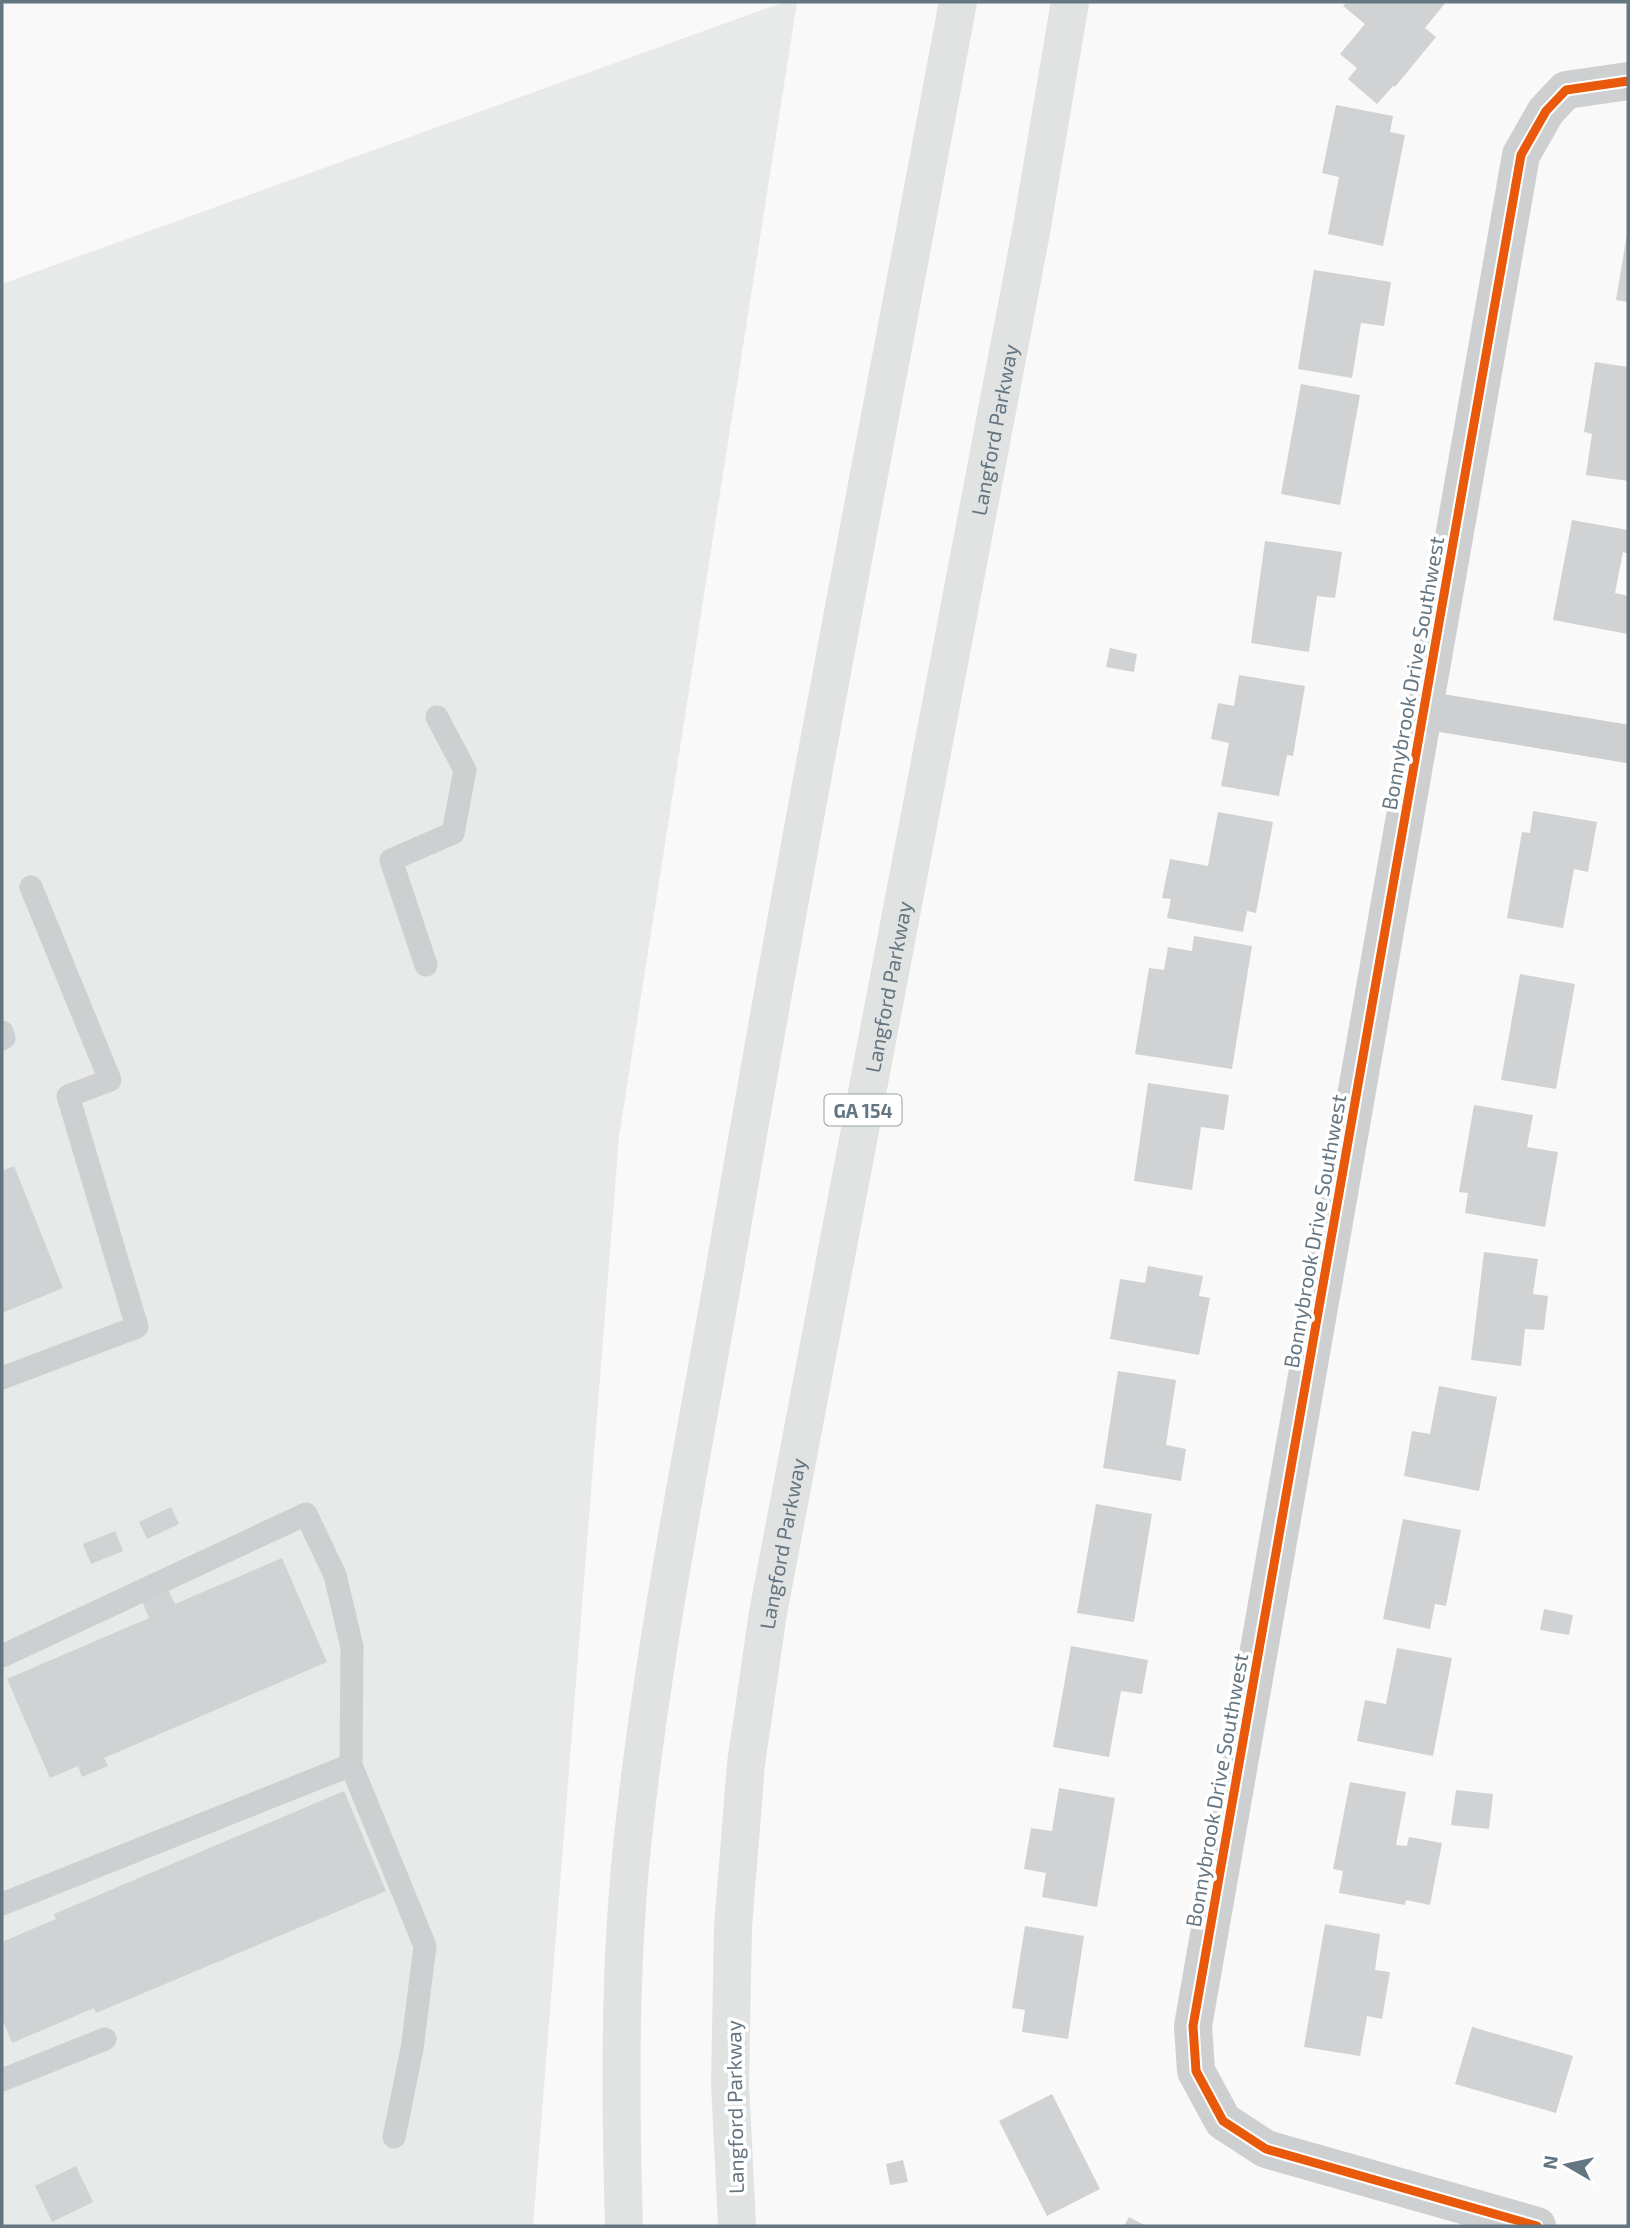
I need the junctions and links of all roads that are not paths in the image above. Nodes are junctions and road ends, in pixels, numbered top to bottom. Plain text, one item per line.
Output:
1 (958, 2) edge
2 (1070, 2) edge
3 (1628, 81) edge
4 (1423, 710) junction
5 (437, 717) dead end
6 (1628, 744) edge
7 (31, 887) dead end
8 (426, 965) dead end
9 (2, 1032) edge
10 (2, 1039) edge
11 (2, 1378) edge
12 (2, 1656) edge
13 (351, 1765) junction
14 (2, 1904) edge
15 (105, 2039) dead end
16 (2, 2080) edge
17 (394, 2137) dead end
18 (624, 2226) edge
19 (737, 2226) edge
20 (1537, 2226) edge

1 - 18 highway
2 - 19 highway, Langford Parkway / GA 154
3 - 4 street, Bonnybrook Drive Southwest
4 - 6 street
4 - 20 street, Bonnybrook Drive Southwest
5 - 8 lane
7 - 11 lane
9 - 10 lane
12 - 13 lane
13 - 14 lane
13 - 17 lane
15 - 16 lane

